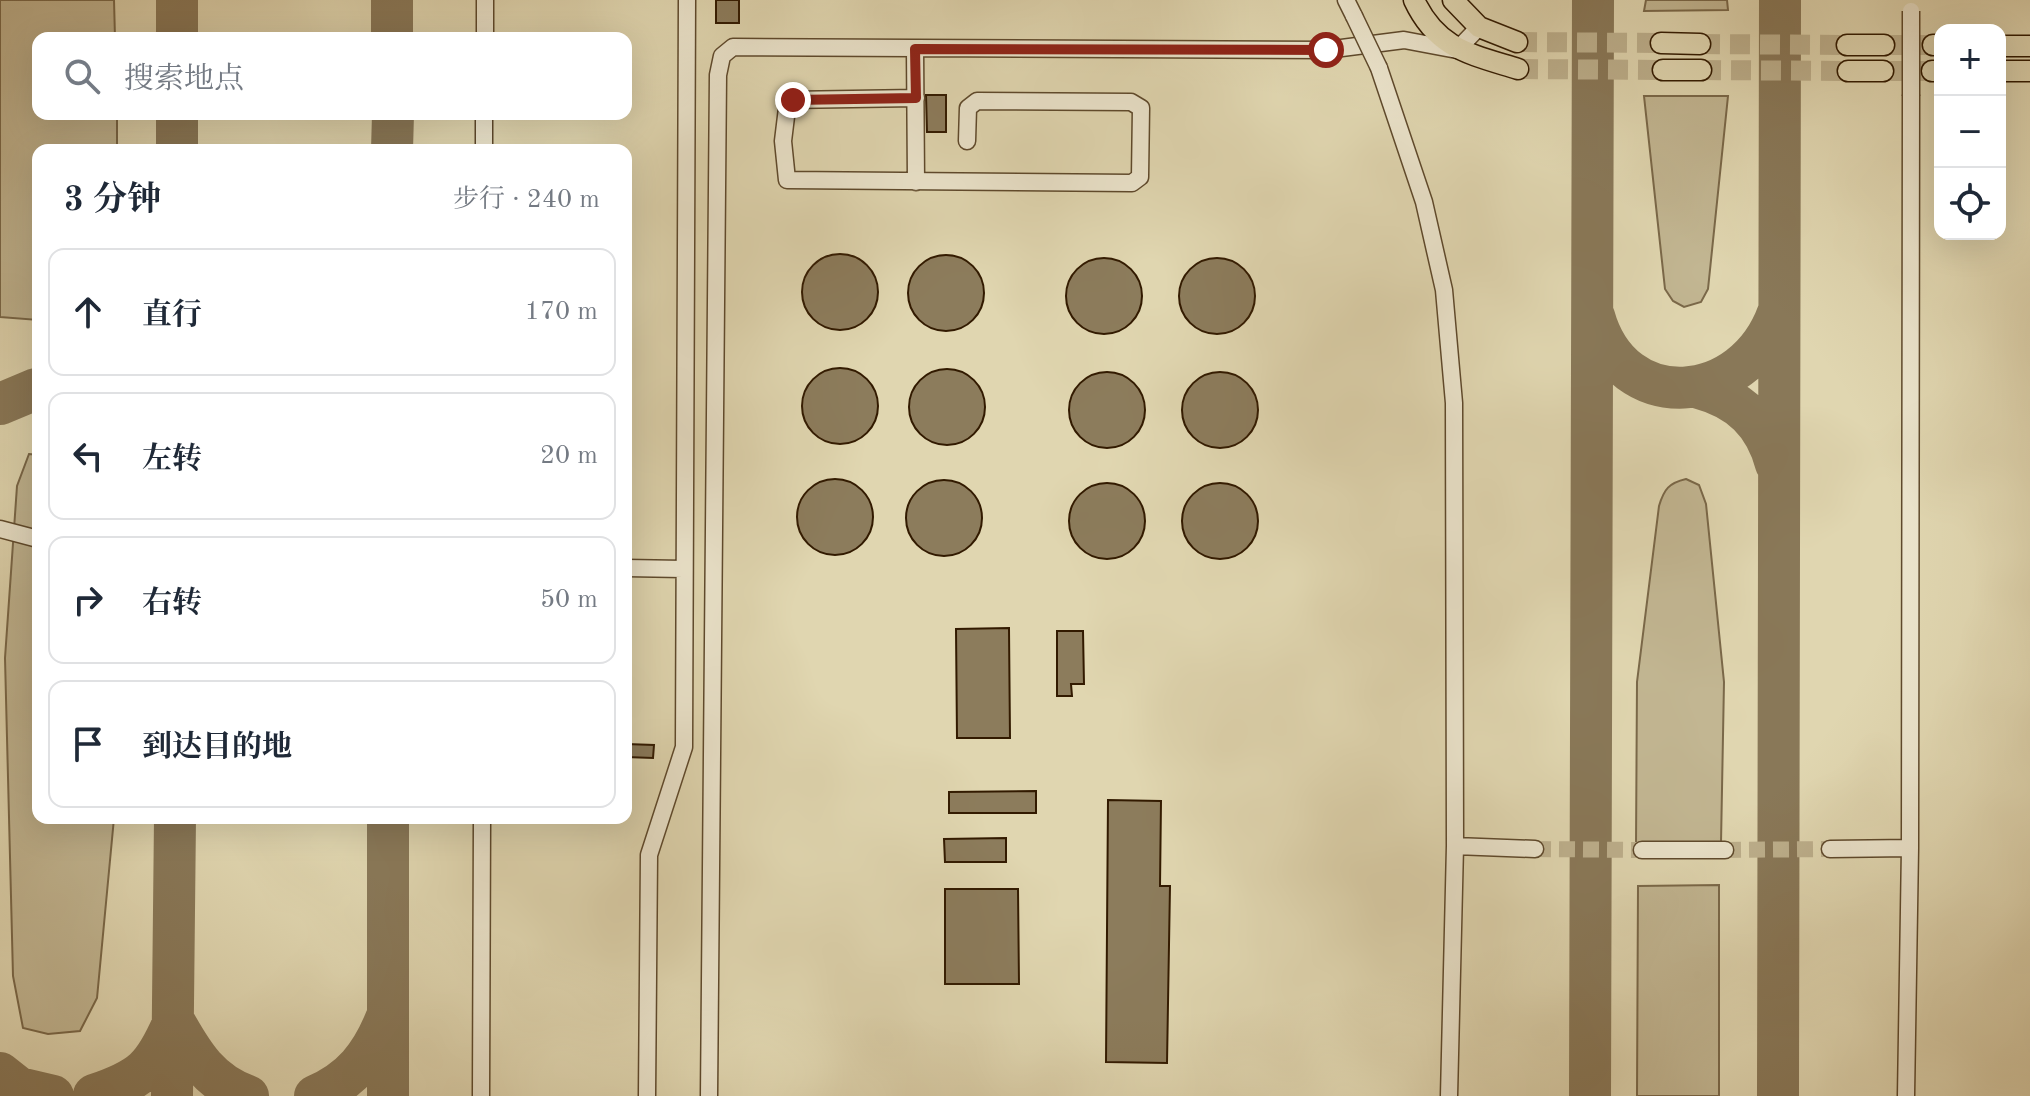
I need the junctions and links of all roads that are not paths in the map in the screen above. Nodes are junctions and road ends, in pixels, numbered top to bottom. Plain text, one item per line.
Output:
1 (485, 0) edge
2 (687, 0) edge
3 (1346, 0) edge
4 (1414, 0) edge
5 (1453, 0) edge
6 (1911, 5) edge
7 (1479, 27) junction
8 (485, 32) edge
9 (1517, 42) tunnel mouth
10 (1661, 43) tunnel mouth
11 (1700, 44) tunnel mouth
12 (1847, 45) tunnel mouth
13 (1884, 45) tunnel mouth
14 (2006, 46) edge
15 (2030, 46) edge
16 (915, 49) junction
17 (1457, 50) junction
18 (1518, 69) tunnel mouth
19 (1663, 70) tunnel mouth
20 (1701, 70) tunnel mouth
21 (1848, 71) tunnel mouth
22 (1883, 71) tunnel mouth
23 (2006, 71) edge
24 (2030, 71) edge
25 (916, 98) junction
26 (484, 120) edge
27 (967, 141) dead end
28 (484, 144) edge
29 (916, 182) junction
30 (0, 529) edge
31 (32, 537) edge
32 (632, 568) edge
33 (683, 569) junction
34 (482, 824) edge
35 (1455, 846) junction
36 (1910, 848) junction
37 (1535, 849) tunnel mouth
38 (1830, 849) tunnel mouth
39 (1642, 850) tunnel mouth
40 (1725, 850) tunnel mouth
41 (481, 1096) edge
42 (647, 1096) edge
43 (709, 1096) edge
44 (1449, 1096) edge
45 (1906, 1096) edge

1 - 8 lane
2 - 33 lane
3 - 35 lane, bridge
4 - 17 main road
5 - 7 main road
6 - 36 lane, bridge
7 - 9 main road
7 - 17 lane
10 - 11 main road
12 - 13 main road
14 - 15 main road
16 - 17 lane
16 - 25 lane
16 - 43 lane
17 - 18 main road
19 - 20 main road
21 - 22 main road
23 - 24 main road
25 - 29 lane
25 - 29 lane
26 - 28 lane
27 - 29 lane
30 - 31 lane
32 - 33 lane
33 - 42 lane
34 - 41 lane
35 - 37 lane
35 - 44 lane
36 - 38 lane
36 - 45 lane
39 - 40 lane

